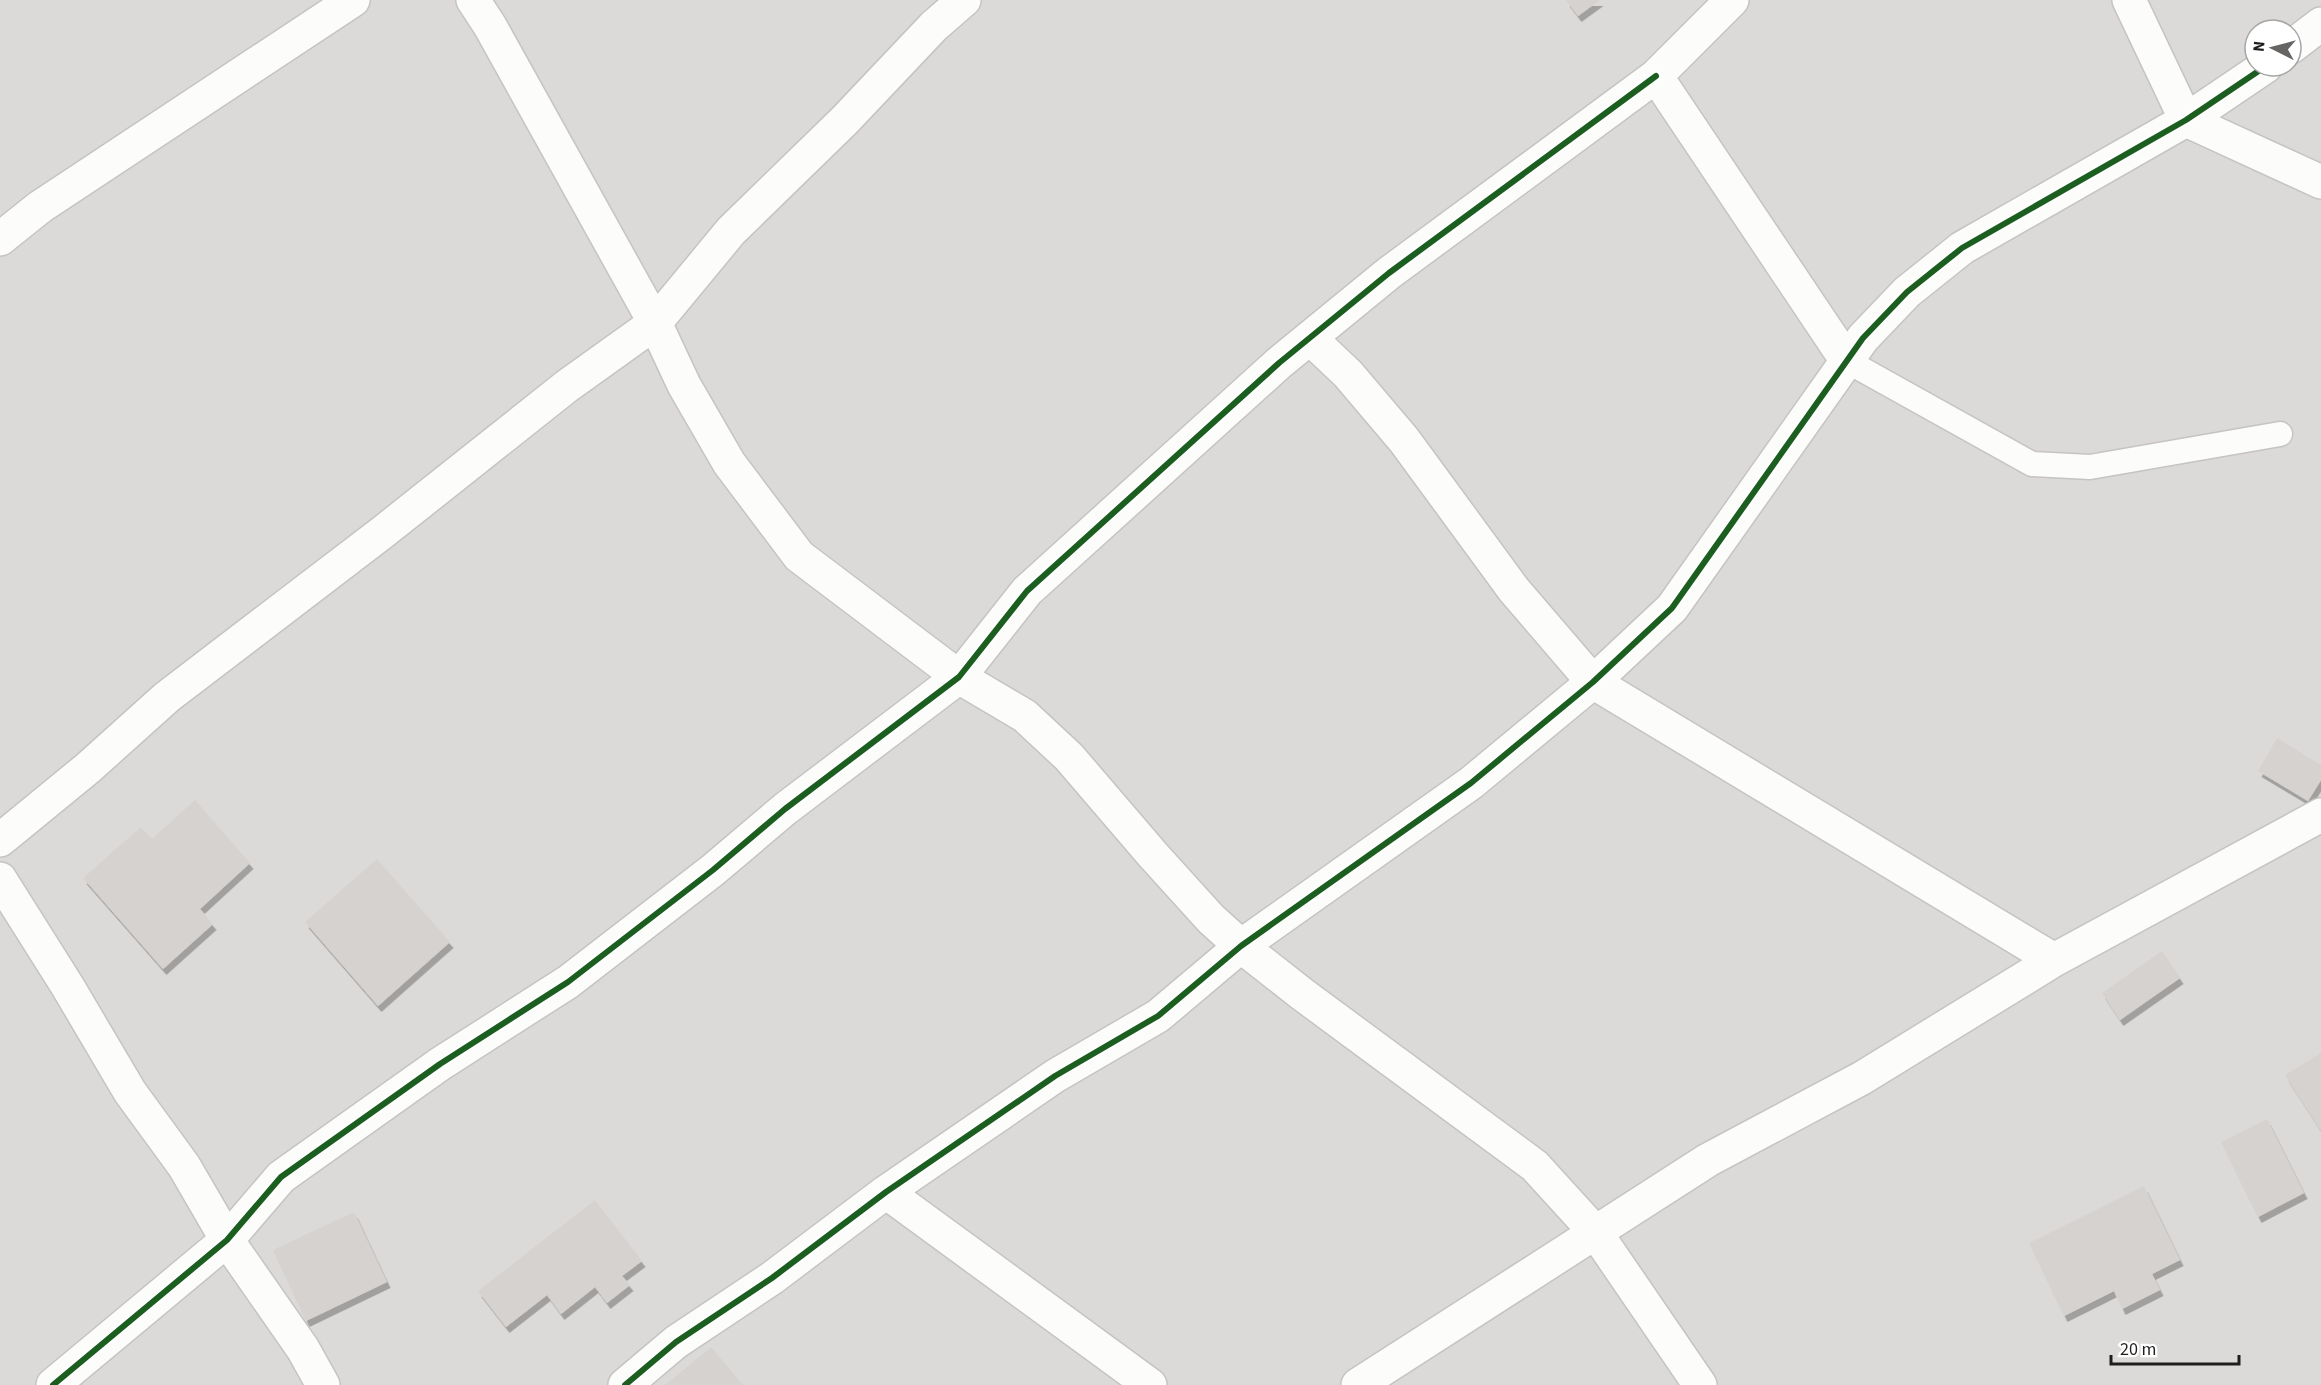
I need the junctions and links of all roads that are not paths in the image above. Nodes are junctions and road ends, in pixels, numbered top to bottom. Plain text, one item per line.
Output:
1 (353, 0) edge
2 (473, 0) edge
3 (964, 0) edge
4 (1731, 0) edge
5 (2129, 0) edge
6 (2321, 24) edge
7 (2303, 38) edge
8 (1656, 75) junction
9 (2248, 78) edge
10 (2186, 120) junction
11 (2321, 182) edge
12 (0, 239) edge
13 (655, 322) junction
14 (1310, 338) junction
15 (1847, 361) junction
16 (2280, 434) dead end
17 (958, 677) junction
18 (1593, 682) junction
19 (2321, 815) edge
20 (0, 840) edge
21 (0, 879) edge
22 (1241, 946) junction
23 (2054, 960) junction
24 (886, 1192) junction
25 (1596, 1233) junction
26 (227, 1240) junction
27 (53, 1385) edge
28 (323, 1385) edge
29 (625, 1385) edge
30 (1150, 1385) edge
31 (1358, 1385) edge
32 (1700, 1385) edge

1 - 12 street
2 - 13 street
3 - 13 street
4 - 8 street
5 - 10 street
6 - 7 street
8 - 14 street
8 - 15 street
9 - 10 street
10 - 11 street
10 - 15 street
13 - 17 street
13 - 20 street
14 - 17 street
14 - 18 street
15 - 16 lane
15 - 18 street
17 - 22 street
17 - 26 street
18 - 22 street
18 - 23 street
19 - 23 street
21 - 26 street
22 - 24 street
22 - 25 street
23 - 25 street
24 - 29 street
24 - 30 street
25 - 31 street
25 - 32 street
26 - 27 street
26 - 28 street

